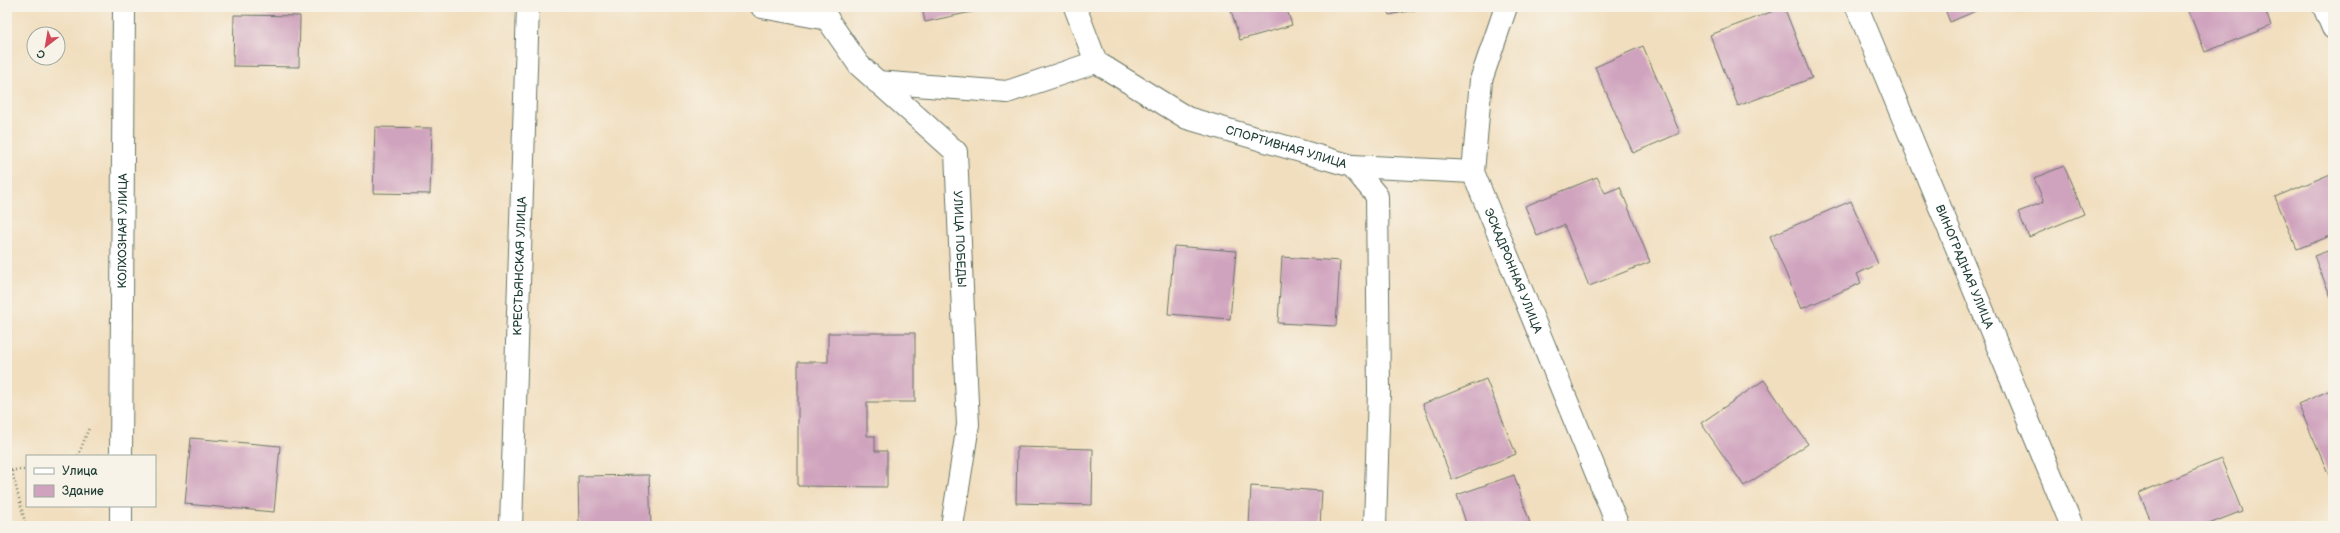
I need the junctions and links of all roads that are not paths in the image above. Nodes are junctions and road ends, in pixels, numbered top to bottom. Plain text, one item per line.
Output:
1 (124, 7) edge
2 (528, 7) edge
3 (762, 7) edge
4 (1075, 7) edge
5 (1506, 7) edge
6 (1857, 7) edge
7 (2324, 7) edge
8 (824, 13) edge
9 (2333, 28) edge
10 (1096, 62) junction
11 (877, 82) junction
12 (1352, 166) junction
13 (1472, 172) junction
14 (121, 455) edge
15 (121, 507) edge
16 (121, 526) edge
17 (511, 526) edge
18 (952, 526) edge
19 (1375, 526) edge
20 (1618, 526) edge
21 (2072, 526) edge

1 - 14 street, КОЛХОЗНАЯ УЛИЦА
2 - 17 street, КРЕСТЬЯНСКАЯ УЛИЦА
3 - 8 street
4 - 10 street
5 - 13 street, ЭСКАДРОННАЯ УЛИЦА
6 - 21 street, ВИНОГРАДНАЯ УЛИЦА
7 - 9 street
8 - 11 street, УЛИЦА ПОБЕДЫ
10 - 11 street
10 - 12 street, СПОРТИВНАЯ УЛИЦА
11 - 18 street, УЛИЦА ПОБЕДЫ
12 - 13 street
12 - 19 street, СПОРТИВНАЯ УЛИЦА
13 - 20 street, ЭСКАДРОННАЯ УЛИЦА
15 - 16 street

